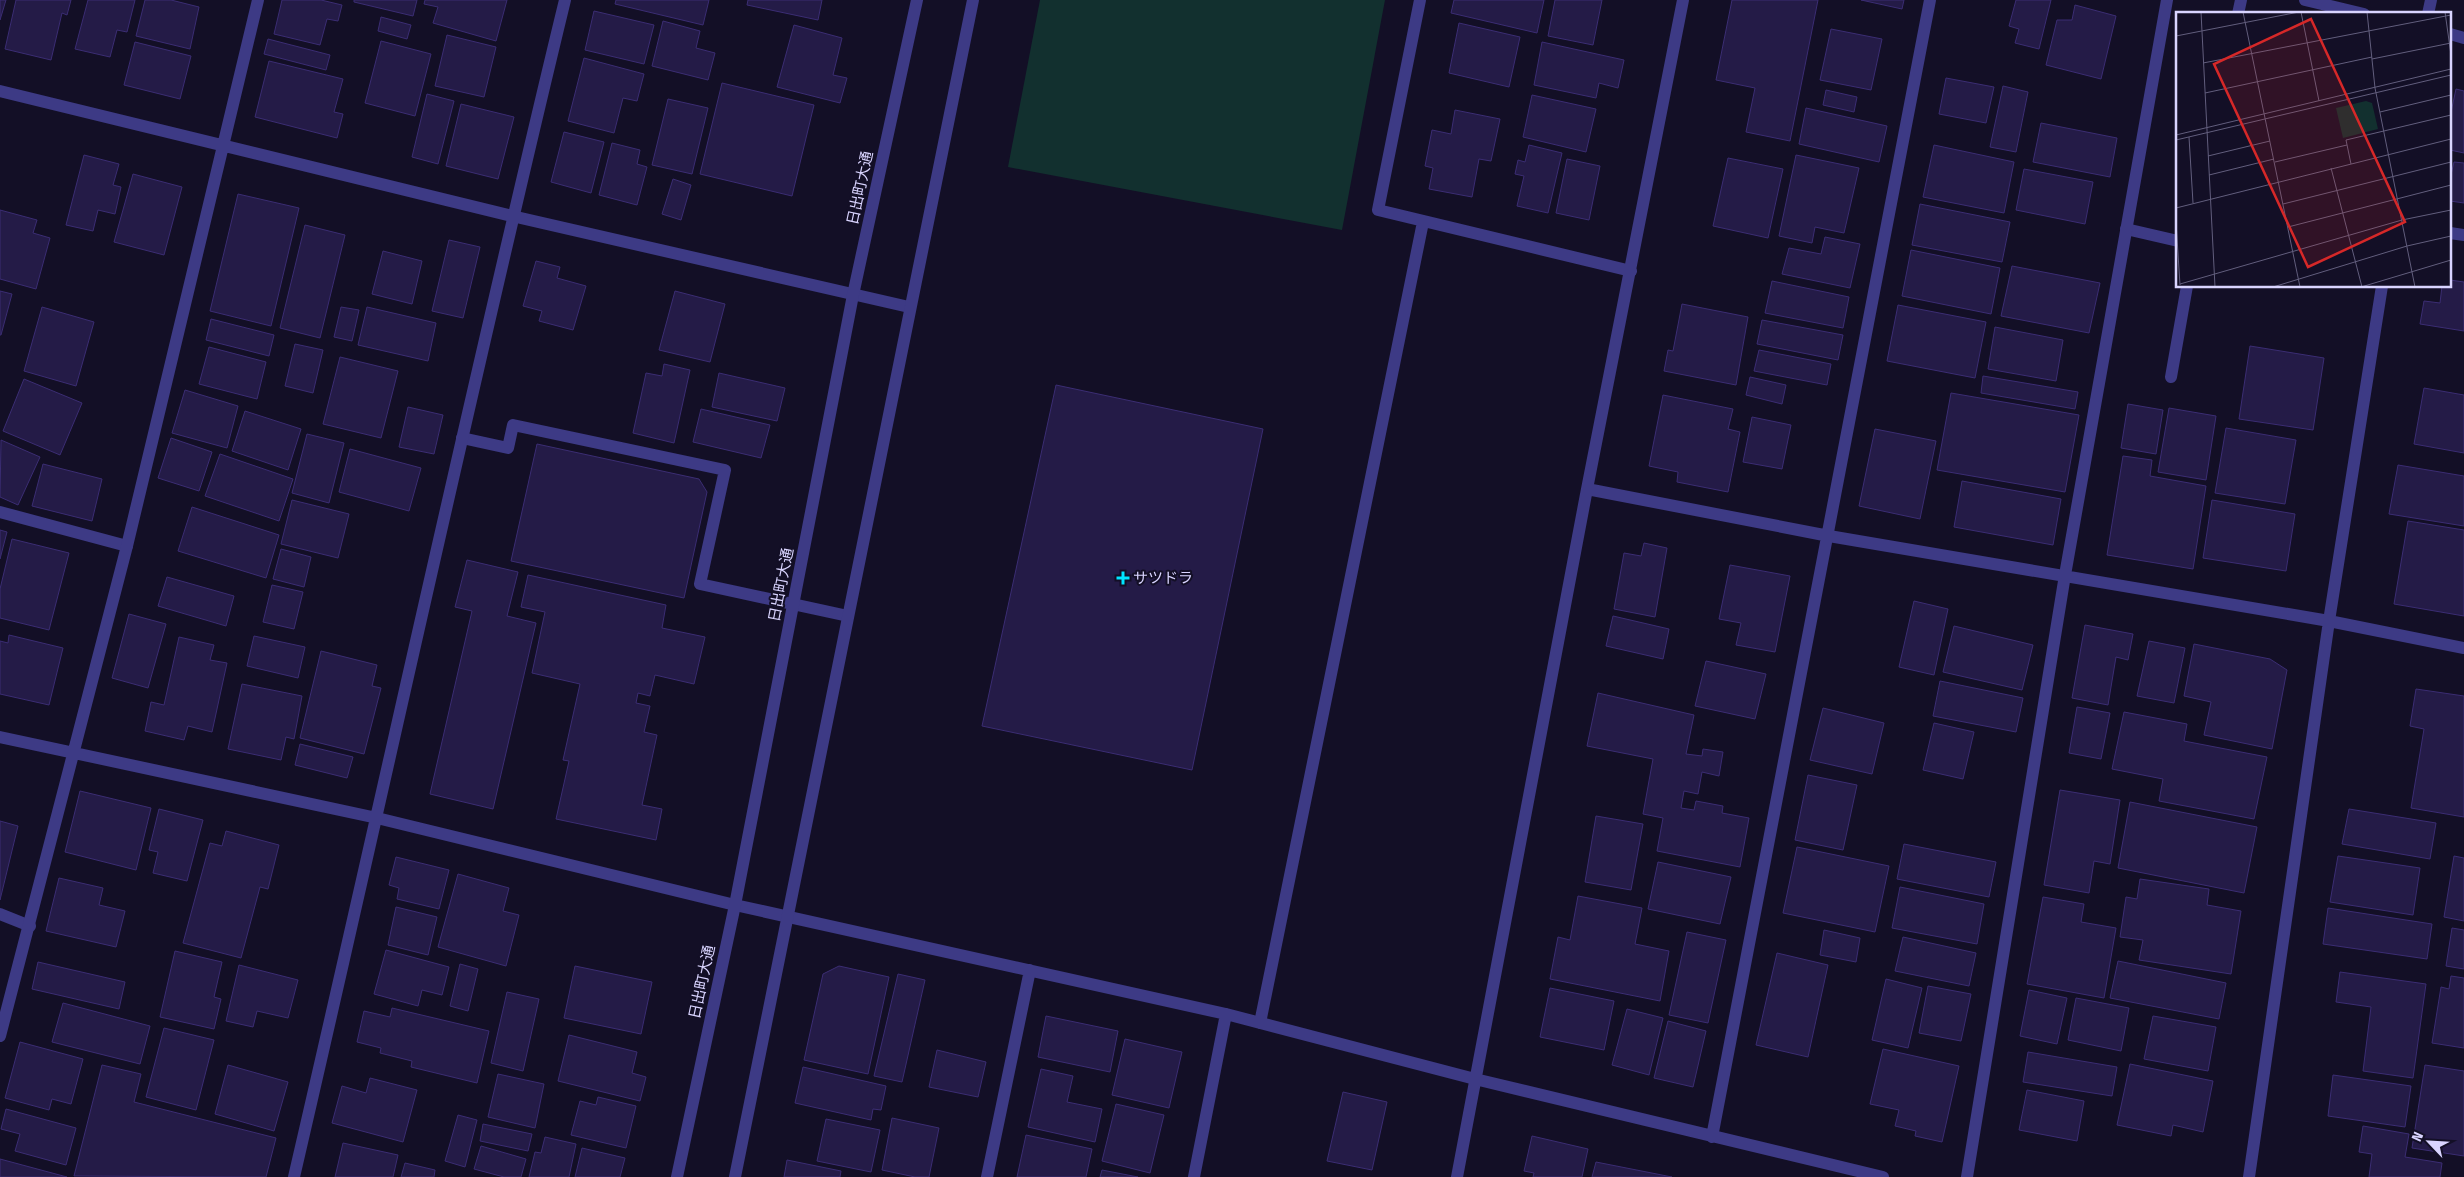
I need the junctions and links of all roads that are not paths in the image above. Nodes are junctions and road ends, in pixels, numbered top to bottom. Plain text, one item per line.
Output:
1 (258, 0) edge
2 (565, 0) edge
3 (917, 0) edge
4 (973, 0) edge
5 (1420, 0) edge
6 (1683, 0) edge
7 (1930, 0) edge
8 (2167, 0) edge
9 (2305, 0) edge
10 (2356, 12) edge
11 (0, 91) edge
12 (224, 144) junction
13 (512, 216) junction
14 (1423, 222) junction
15 (2126, 229) junction
16 (2176, 241) edge
17 (1631, 271) junction
18 (2186, 288) edge
19 (2382, 288) edge
20 (853, 295) junction
21 (909, 307) junction
22 (2171, 377) dead end
23 (462, 438) junction
24 (1587, 490) junction
25 (0, 512) edge
26 (1829, 536) junction
27 (127, 546) junction
28 (2065, 575) junction
29 (794, 604) junction
30 (848, 616) junction
31 (2328, 621) junction
32 (2464, 648) edge
33 (0, 737) edge
34 (72, 751) junction
35 (377, 818) junction
36 (735, 905) junction
37 (0, 914) edge
38 (789, 918) junction
39 (30, 926) junction
40 (1030, 970) junction
41 (1226, 1014) junction
42 (1260, 1023) junction
43 (0, 1036) edge
44 (1475, 1079) junction
45 (1712, 1137) junction
46 (294, 1177) edge
47 (677, 1177) edge
48 (735, 1177) edge
49 (987, 1177) edge
50 (1194, 1177) edge
51 (1456, 1177) edge
52 (1883, 1177) edge
53 (1967, 1177) edge
54 (2249, 1177) edge

1 - 12 street
2 - 13 street
3 - 20 street, 日出町大通
4 - 21 street
5 - 14 street
6 - 17 street
7 - 26 street
8 - 15 street
9 - 10 street
11 - 12 street
12 - 13 street
12 - 27 street
13 - 20 street
13 - 23 street
14 - 17 street
14 - 42 street
15 - 16 street
15 - 28 street
17 - 24 street
18 - 22 street
19 - 31 street
20 - 21 street
20 - 29 street, 日出町大通
21 - 30 street
23 - 29 street
23 - 35 street
24 - 26 street
24 - 44 street
25 - 27 street
26 - 28 street
26 - 45 street
27 - 34 street
28 - 31 street
28 - 53 street
29 - 30 street
29 - 36 street, 日出町大通
30 - 38 street
31 - 32 street
31 - 54 street
33 - 34 street
34 - 35 street
34 - 39 street
35 - 36 street
35 - 46 street
36 - 38 street
36 - 47 street, 日出町大通
37 - 39 street
38 - 40 street
38 - 48 street
39 - 43 street
40 - 41 street
40 - 49 street
41 - 42 street
41 - 50 street
42 - 44 street
44 - 45 street
44 - 51 street
45 - 52 street

